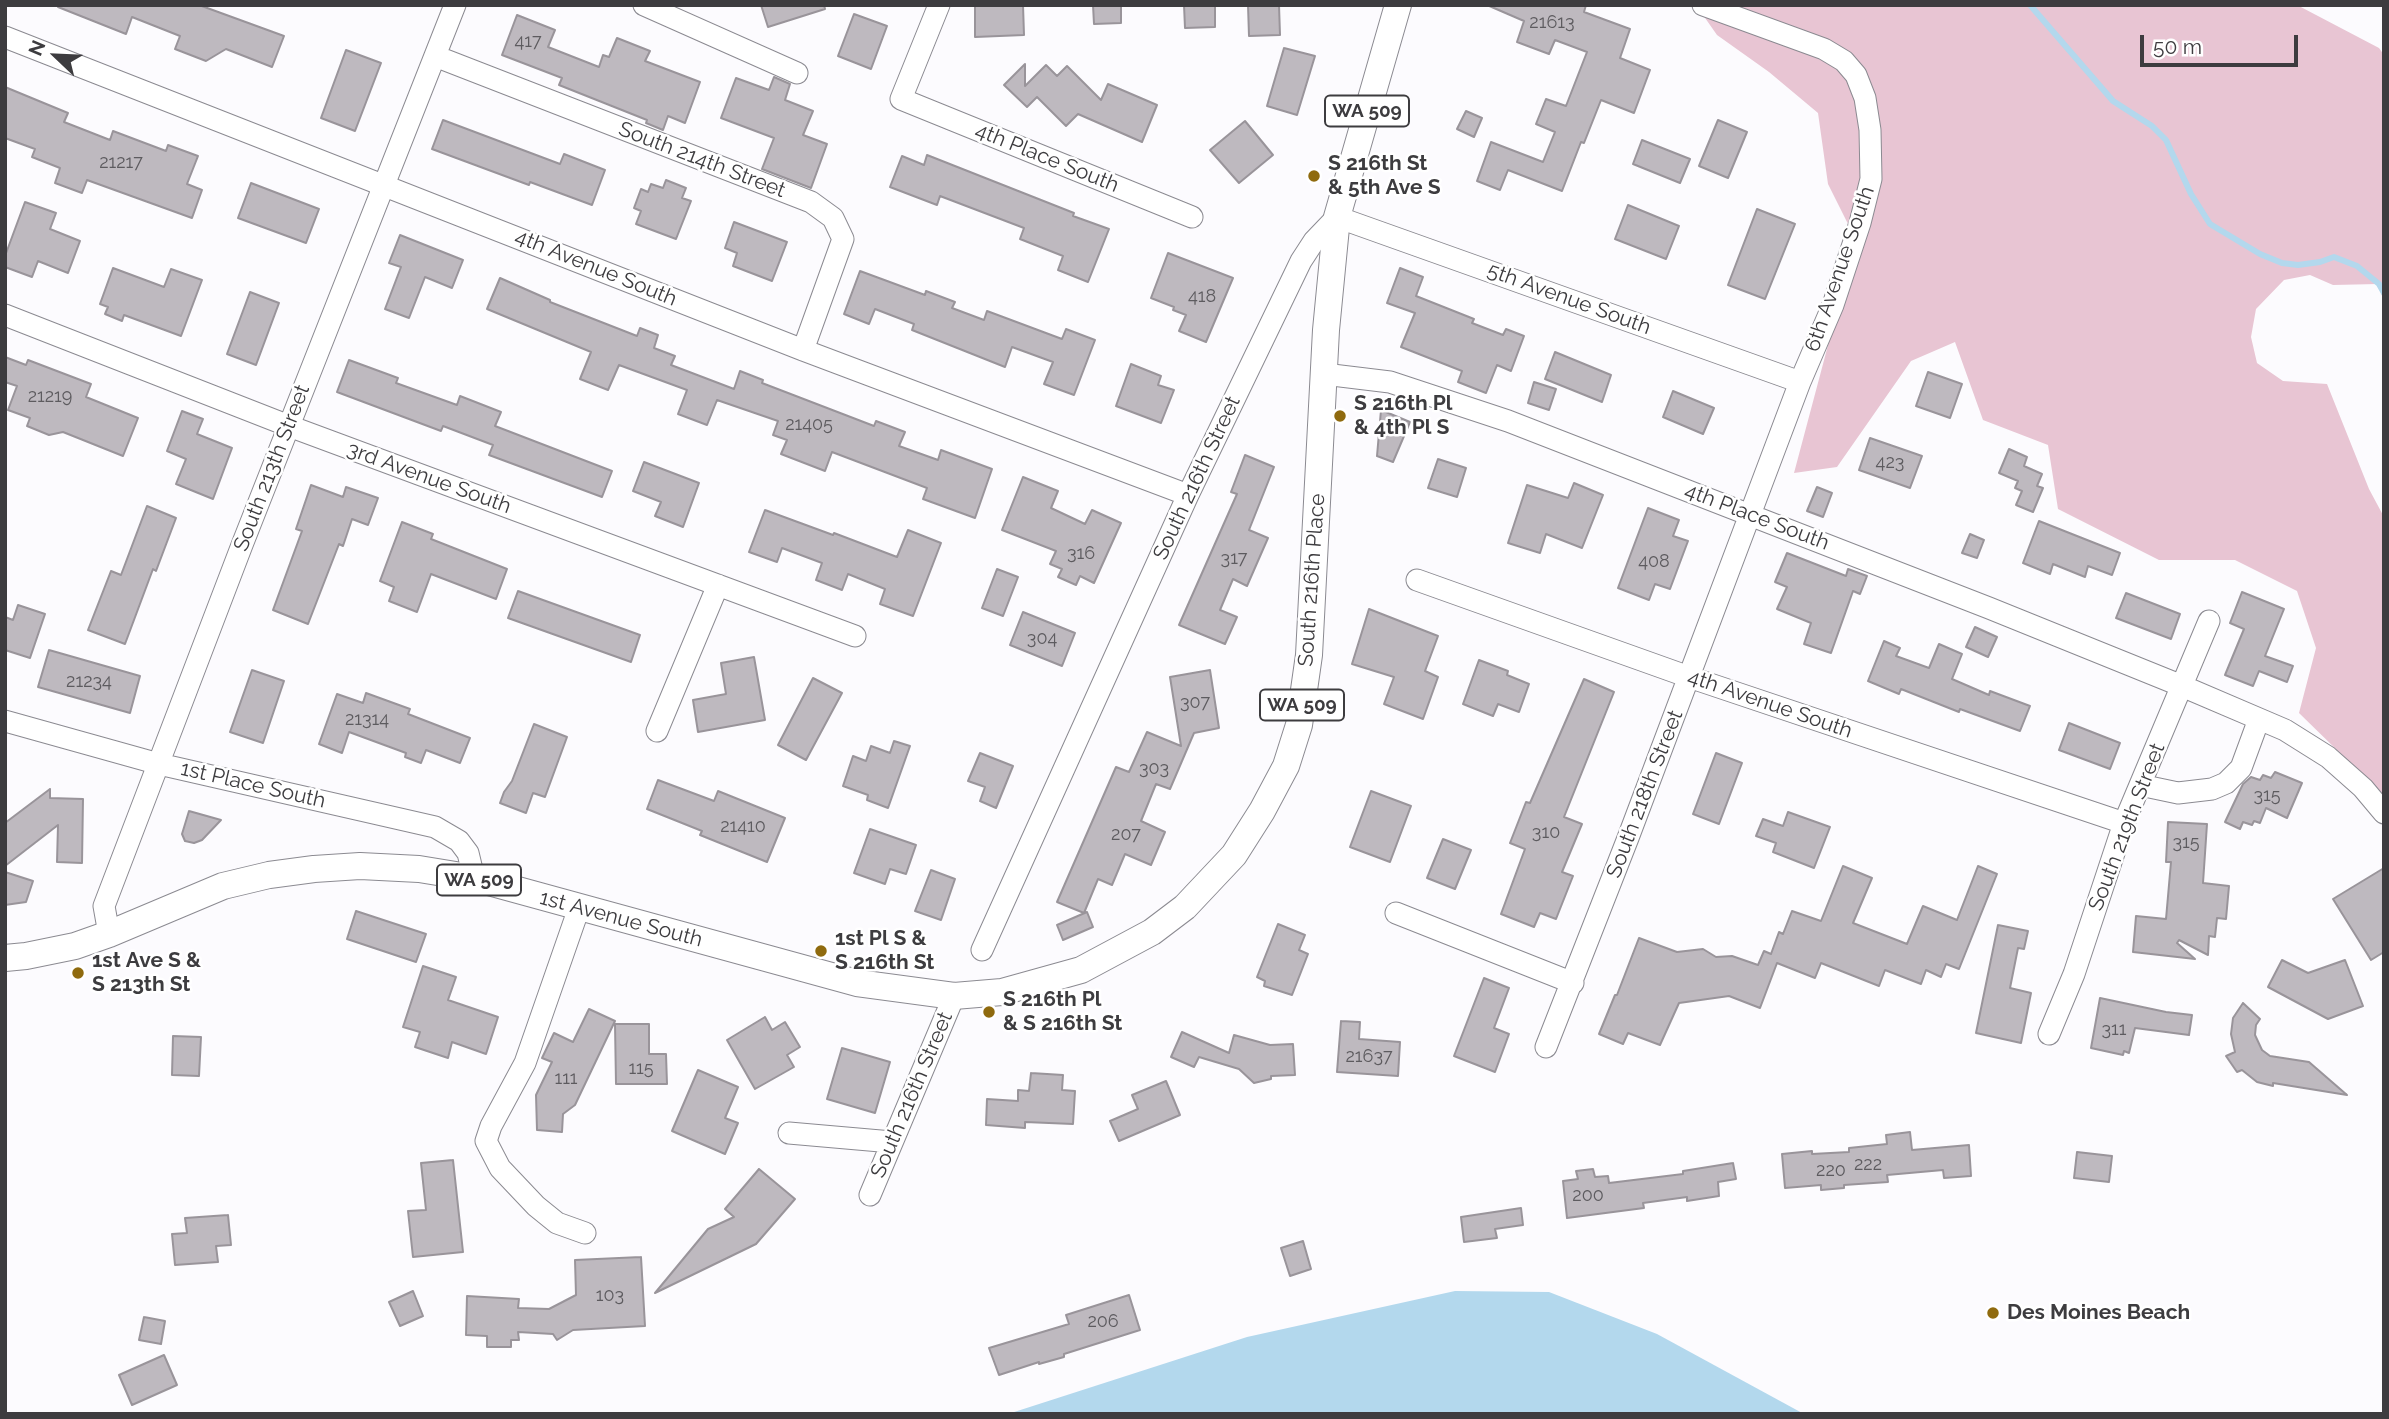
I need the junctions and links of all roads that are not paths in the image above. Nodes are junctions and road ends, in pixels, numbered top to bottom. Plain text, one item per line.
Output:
1 (455, 5) edge
2 (644, 5) edge
3 (939, 5) edge
4 (1398, 5) edge
5 (1703, 5) edge
6 (5, 37) edge
7 (435, 56) junction
8 (797, 73) dead end
9 (384, 185) junction
10 (1192, 217) dead end
11 (1337, 217) junction
12 (5, 316) edge
13 (803, 350) junction
14 (1324, 374) junction
15 (1800, 382) junction
16 (289, 426) junction
17 (1188, 495) junction
18 (1750, 515) junction
19 (1417, 580) dead end
20 (718, 585) junction
21 (2208, 621) dead end
22 (855, 636) dead end
23 (1689, 677) junction
24 (2182, 686) junction
25 (2259, 719) junction
26 (5, 721) edge
27 (657, 731) dead end
28 (159, 764) junction
29 (2140, 785) junction
30 (2384, 813) edge
31 (2124, 822) junction
32 (474, 878) junction
33 (579, 908) junction
34 (1396, 913) dead end
35 (110, 934) junction
36 (982, 950) dead end
37 (5, 958) edge
38 (1573, 983) junction
39 (954, 996) junction
40 (2049, 1034) dead end
41 (1546, 1047) dead end
42 (789, 1133) dead end
43 (892, 1142) junction
44 (870, 1195) dead end
45 (585, 1233) dead end

1 - 7 street, South 213th Street
2 - 8 street
3 - 10 street, 4th Place South
4 - 11 main road, South 216th Street / WA 509
5 - 15 street, 6th Avenue South
6 - 9 street, 4th Avenue South
7 - 9 street, South 213th Street
7 - 13 street, South 214th Street
9 - 13 street, 4th Avenue South
9 - 16 street, South 213th Street
11 - 14 main road, South 216th Place / WA 509
11 - 15 street, 5th Avenue South
11 - 17 street, South 216th Street
12 - 16 street, 3rd Avenue South
13 - 17 street, 4th Avenue South
14 - 18 street, 4th Place South
14 - 39 main road, South 216th Place / WA 509
15 - 18 street, South 218th Street
16 - 20 street, 3rd Avenue South
16 - 28 street, South 213th Street
17 - 36 street, South 216th Street
18 - 23 street, South 218th Street
18 - 24 street, 4th Place South
19 - 23 street, 4th Avenue South
20 - 22 street, 3rd Avenue South
20 - 27 street
21 - 24 street, South 219th Street
23 - 31 street, 4th Avenue South
23 - 38 street, South 218th Street
24 - 25 street, 4th Place South
24 - 29 street, South 219th Street
25 - 29 street
25 - 30 street, 4th Place South
26 - 28 street, 1st Place South
28 - 32 street, 1st Place South
28 - 35 street, South 213th Street
29 - 31 street, South 219th Street
31 - 40 street, South 219th Street
32 - 33 main road, 1st Avenue South / WA 509
32 - 35 main road, 1st Avenue South / WA 509
33 - 39 main road, 1st Avenue South / WA 509
33 - 45 street
34 - 38 street
35 - 37 main road, 1st Avenue South / WA 509
38 - 41 street, South 218th Street
39 - 43 street, South 216th Street
42 - 43 street
43 - 44 street, South 216th Street

